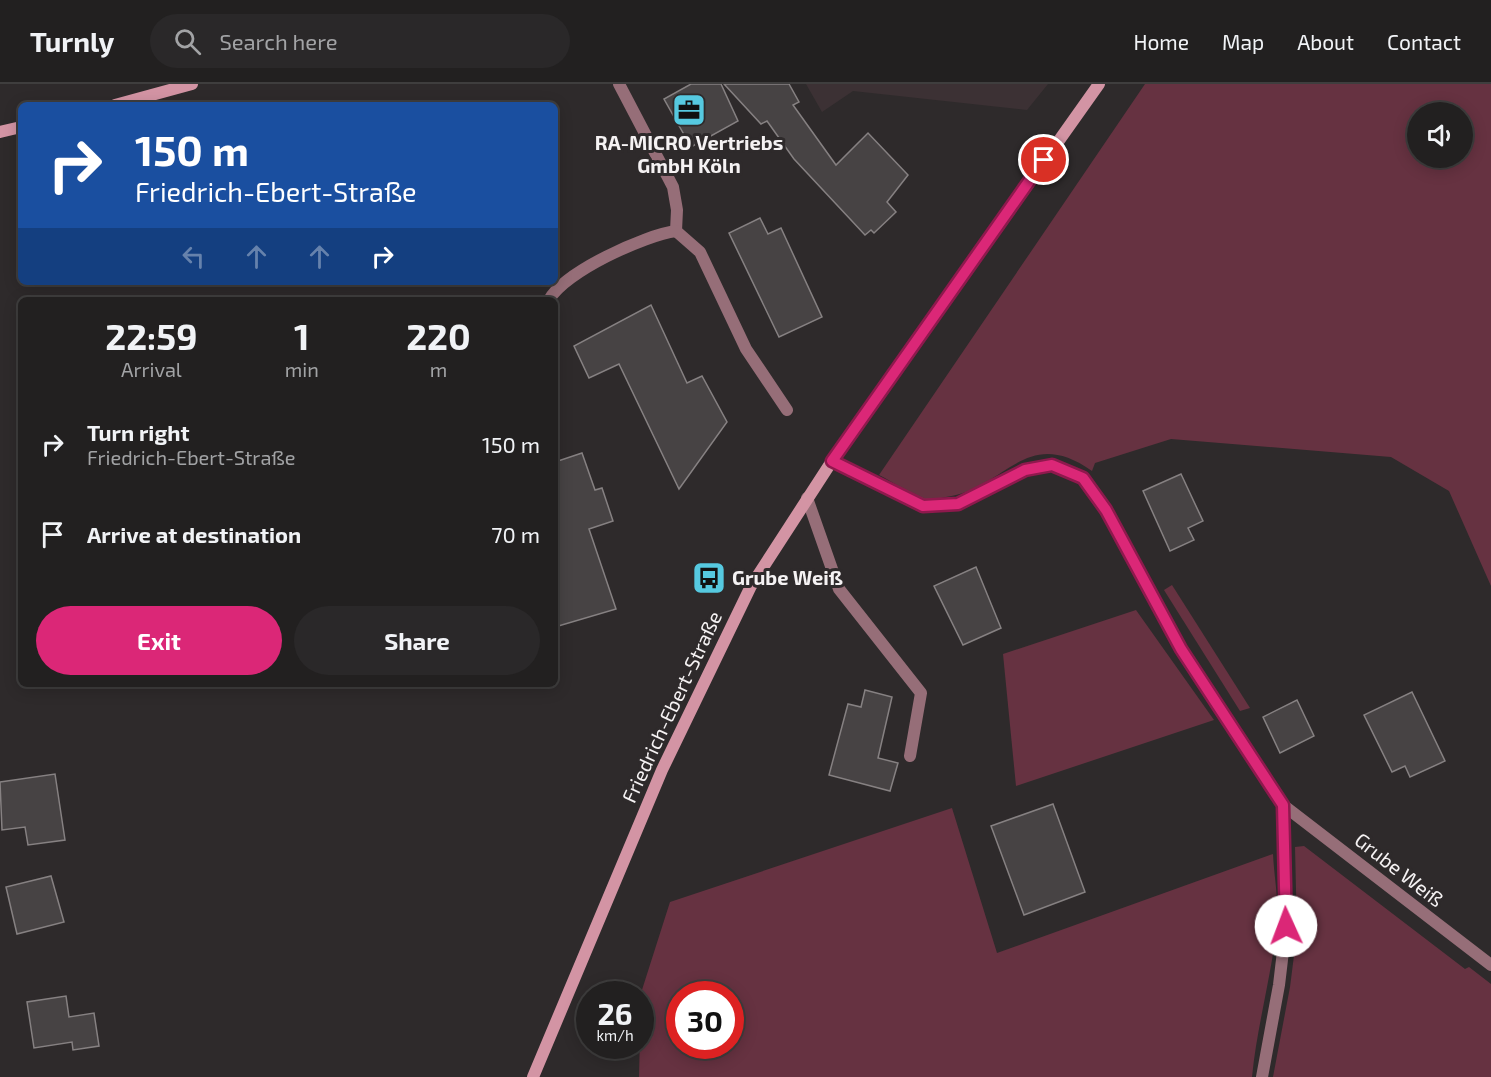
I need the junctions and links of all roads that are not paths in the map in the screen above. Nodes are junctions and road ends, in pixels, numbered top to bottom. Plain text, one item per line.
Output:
1 (192, 84) edge
2 (619, 84) edge
3 (1099, 84) edge
4 (126, 102) edge
5 (18, 128) edge
6 (0, 132) edge
7 (676, 231) junction
8 (552, 297) edge
9 (787, 410) dead end
10 (832, 461) junction
11 (807, 498) junction
12 (910, 756) dead end
13 (1283, 805) junction
14 (1491, 965) edge
15 (533, 1077) edge
16 (1262, 1077) edge

1 - 4 main road
2 - 7 street
3 - 10 main road, Friedrich-Ebert-Straße
5 - 6 main road
7 - 8 street
7 - 9 street
10 - 11 main road, Friedrich-Ebert-Straße
10 - 13 street, Grube Weiß
11 - 12 street
11 - 15 main road, Friedrich-Ebert-Straße
13 - 14 street, Grube Weiß
13 - 16 street

